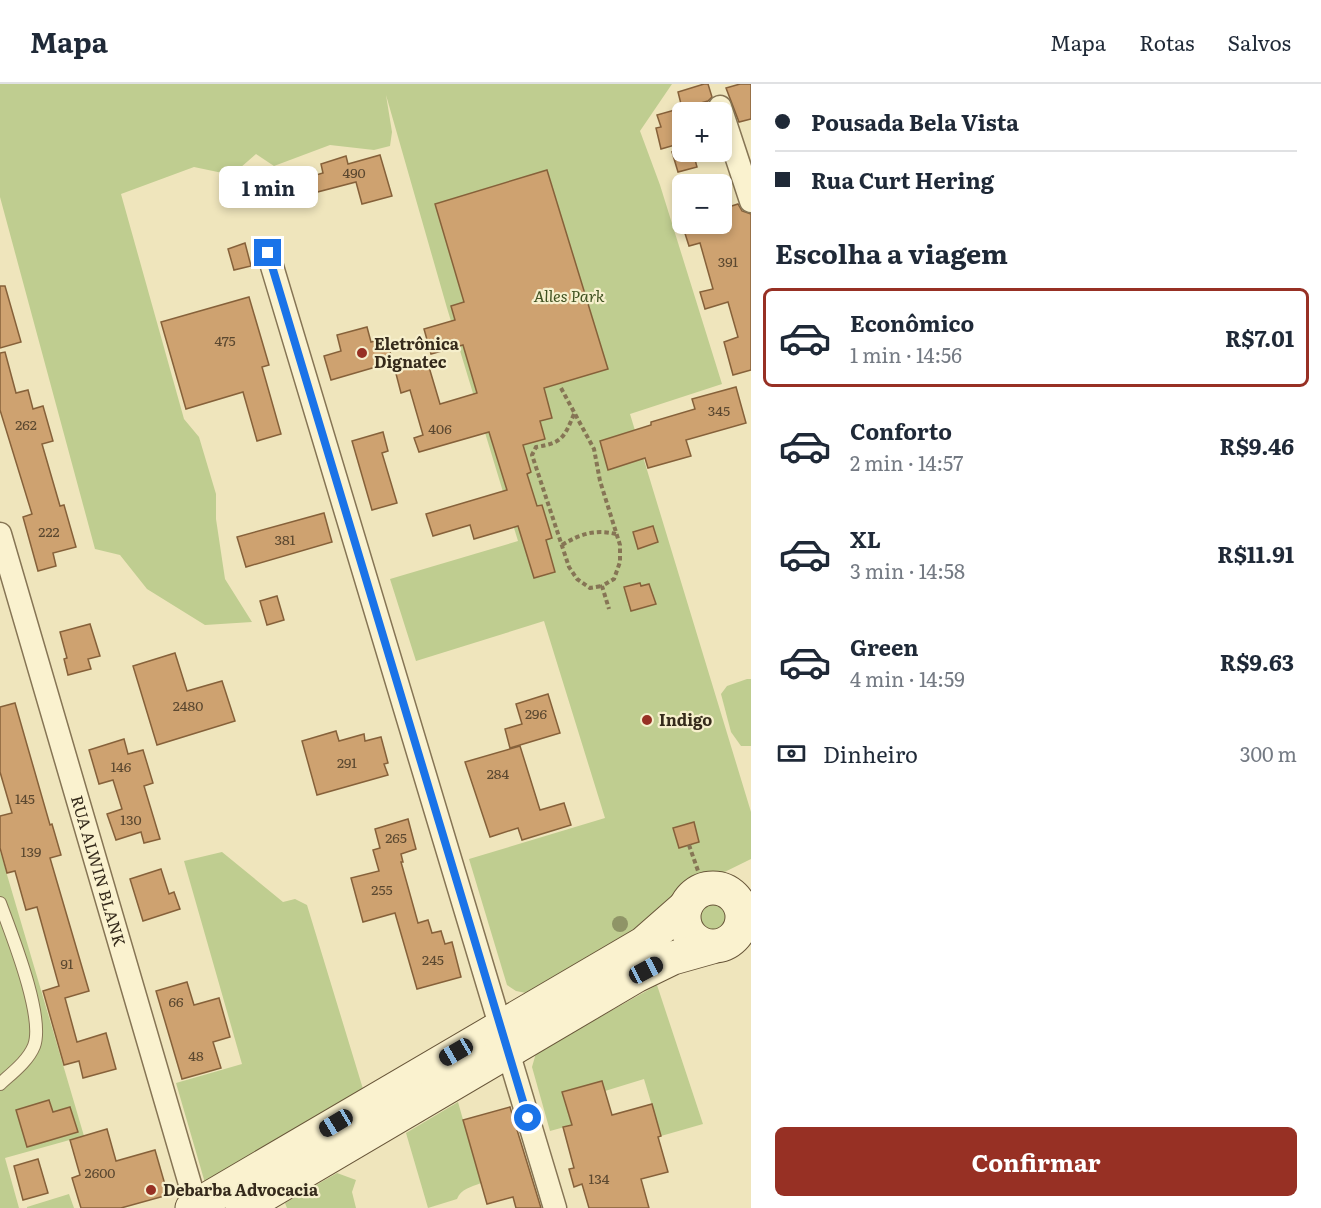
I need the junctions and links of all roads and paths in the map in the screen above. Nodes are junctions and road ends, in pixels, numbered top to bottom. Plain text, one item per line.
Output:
1 (732, 143) edge
2 (751, 201) edge
3 (268, 253) dead end
4 (561, 388) dead end
5 (574, 413) junction
6 (0, 534) edge
7 (617, 534) junction
8 (562, 545) junction
9 (603, 586) junction
10 (609, 609) dead end
11 (689, 845) dead end
12 (751, 877) edge
13 (701, 895) junction
14 (0, 903) edge
15 (746, 921) edge
16 (712, 947) junction
17 (504, 1039) junction
18 (0, 1084) edge
19 (195, 1207) edge
20 (242, 1208) edge
21 (555, 1208) edge

1 - 2 street
3 - 17 street
4 - 5 path
5 - 7 path
5 - 8 path
6 - 19 street, RUA ALWIN BLANK
7 - 8 path
7 - 9 path
8 - 9 path
9 - 10 path
11 - 13 path
12 - 13 main road
13 - 15 main road
13 - 16 main road
13 - 17 main road
14 - 18 lane
15 - 16 main road
16 - 17 main road
17 - 19 main road
17 - 20 main road
17 - 21 street

